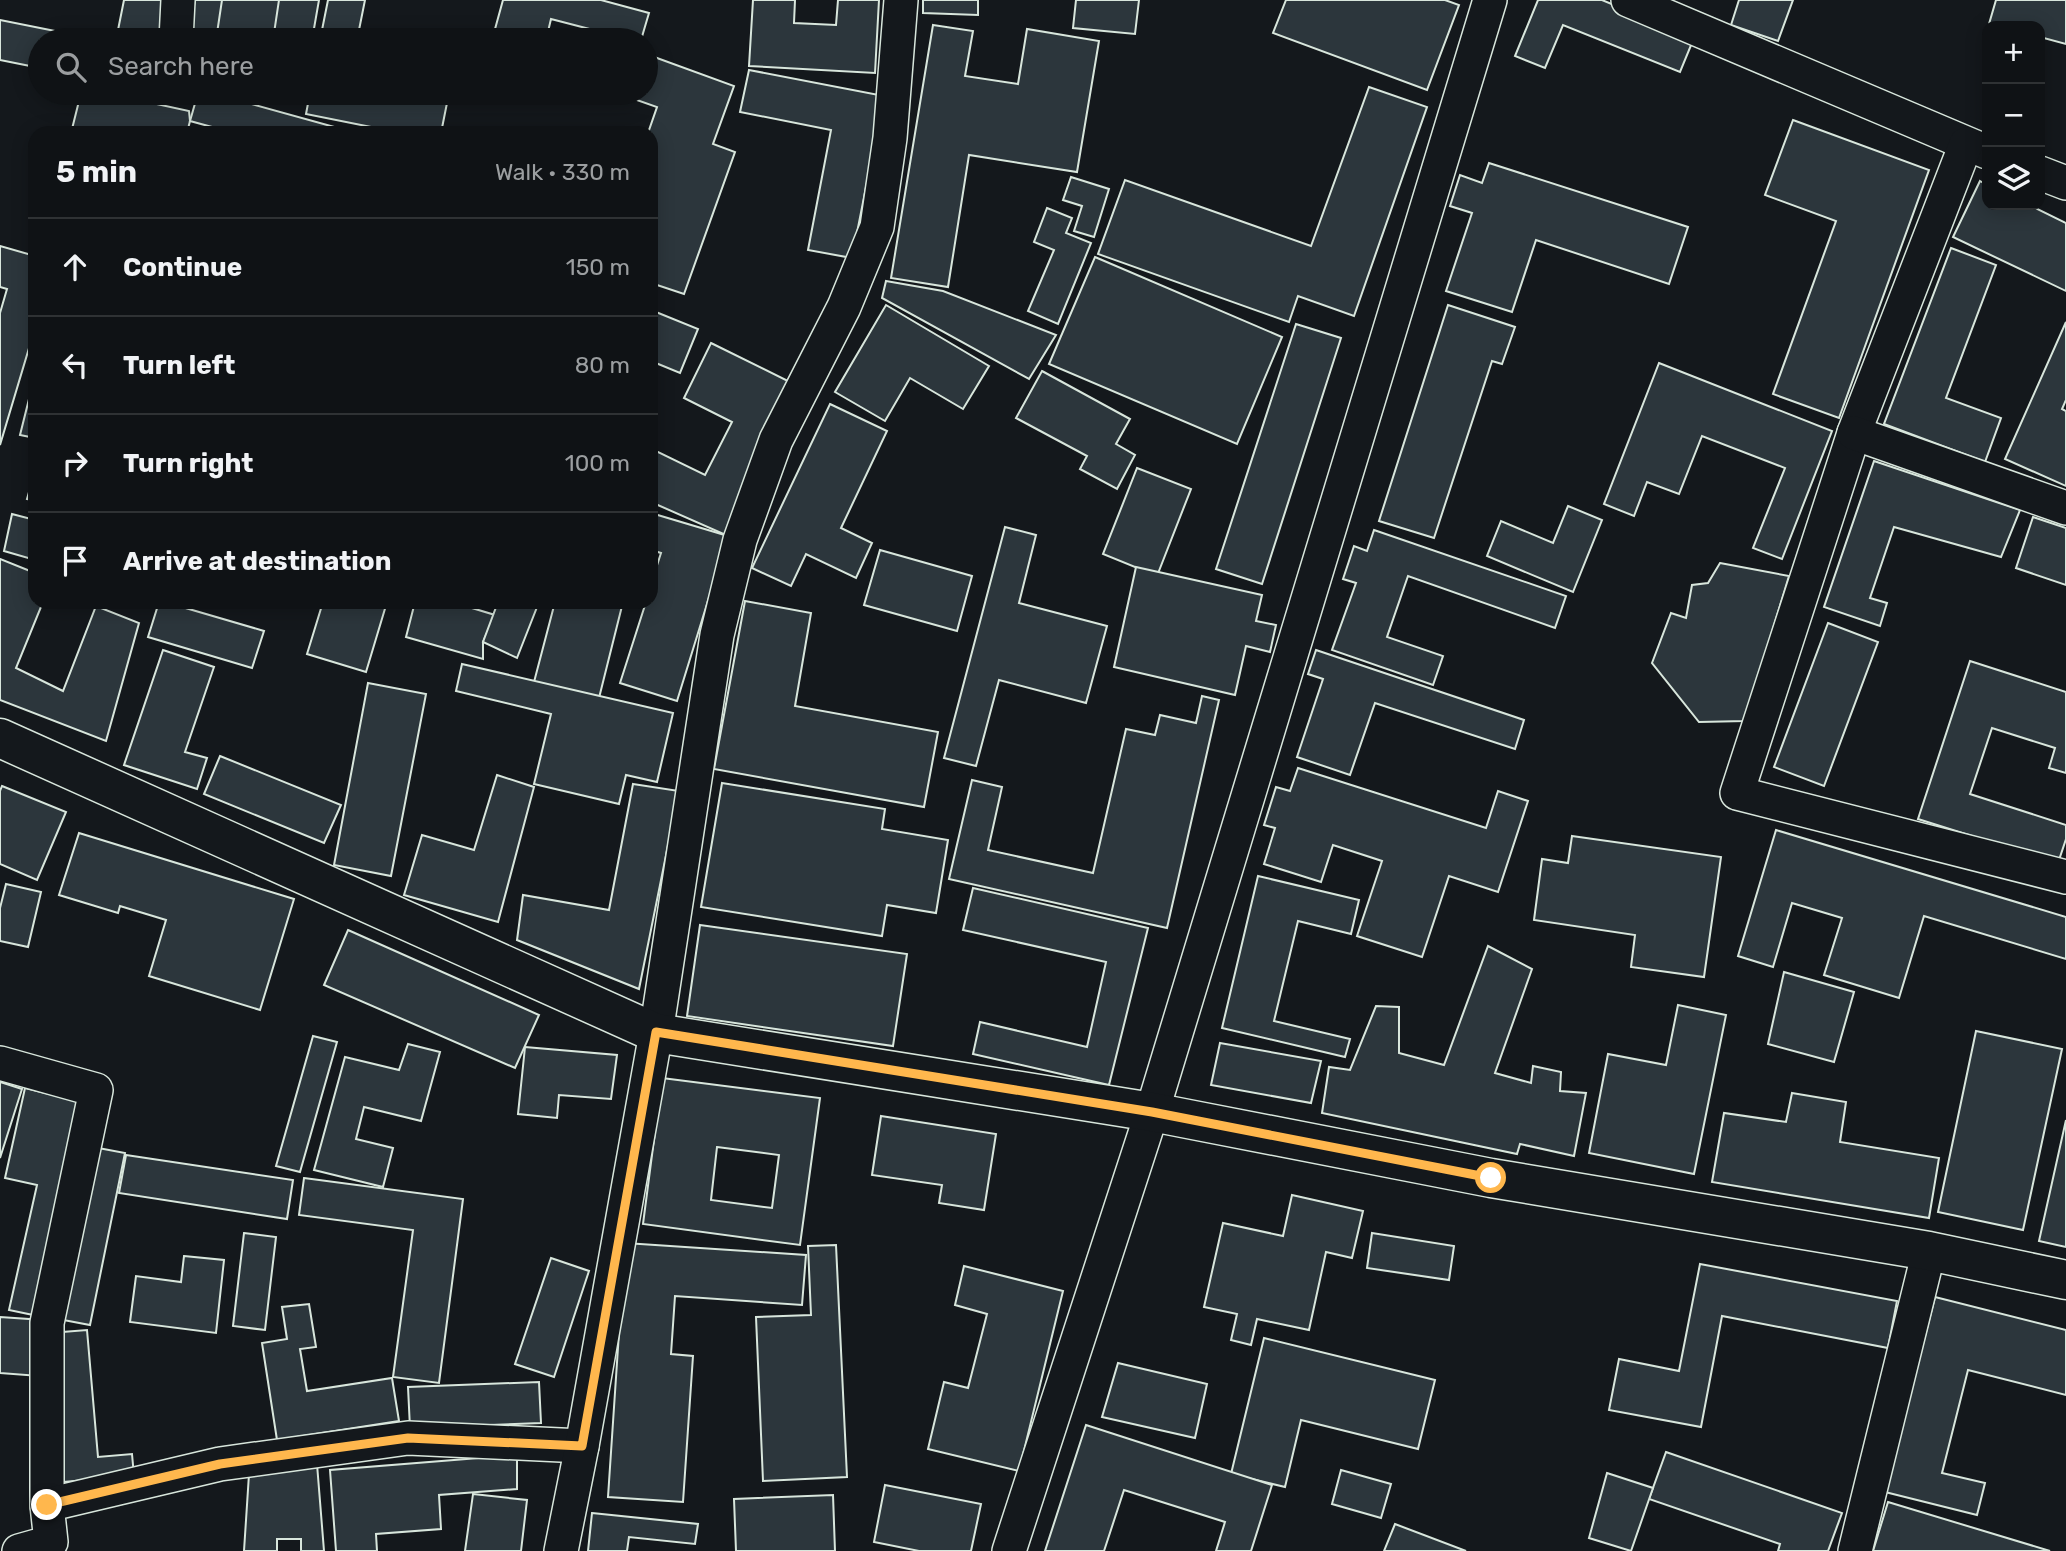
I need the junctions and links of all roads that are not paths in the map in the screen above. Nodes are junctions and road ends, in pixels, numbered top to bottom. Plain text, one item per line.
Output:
1 (178, 0) edge
2 (901, 0) edge
3 (1490, 0) edge
4 (1628, 0) edge
5 (177, 28) edge
6 (1977, 148) edge
7 (2045, 175) edge
8 (2066, 183) edge
9 (1854, 433) junction
10 (2066, 508) edge
11 (0, 738) edge
12 (2066, 877) edge
13 (656, 1032) junction
14 (0, 1063) edge
15 (1152, 1112) junction
16 (1930, 1251) junction
17 (2066, 1280) edge
18 (582, 1446) junction
19 (47, 1505) junction
20 (19, 1551) edge
21 (561, 1551) edge
22 (1010, 1551) edge
23 (1856, 1551) edge

1 - 5 street
2 - 13 street
3 - 15 street
4 - 6 street
6 - 9 street
7 - 8 street
9 - 10 street
9 - 12 street
11 - 13 street
13 - 15 street
13 - 18 street
14 - 19 street
15 - 16 street
15 - 22 street
16 - 17 street
16 - 23 street
18 - 19 street
18 - 21 street
19 - 20 street

